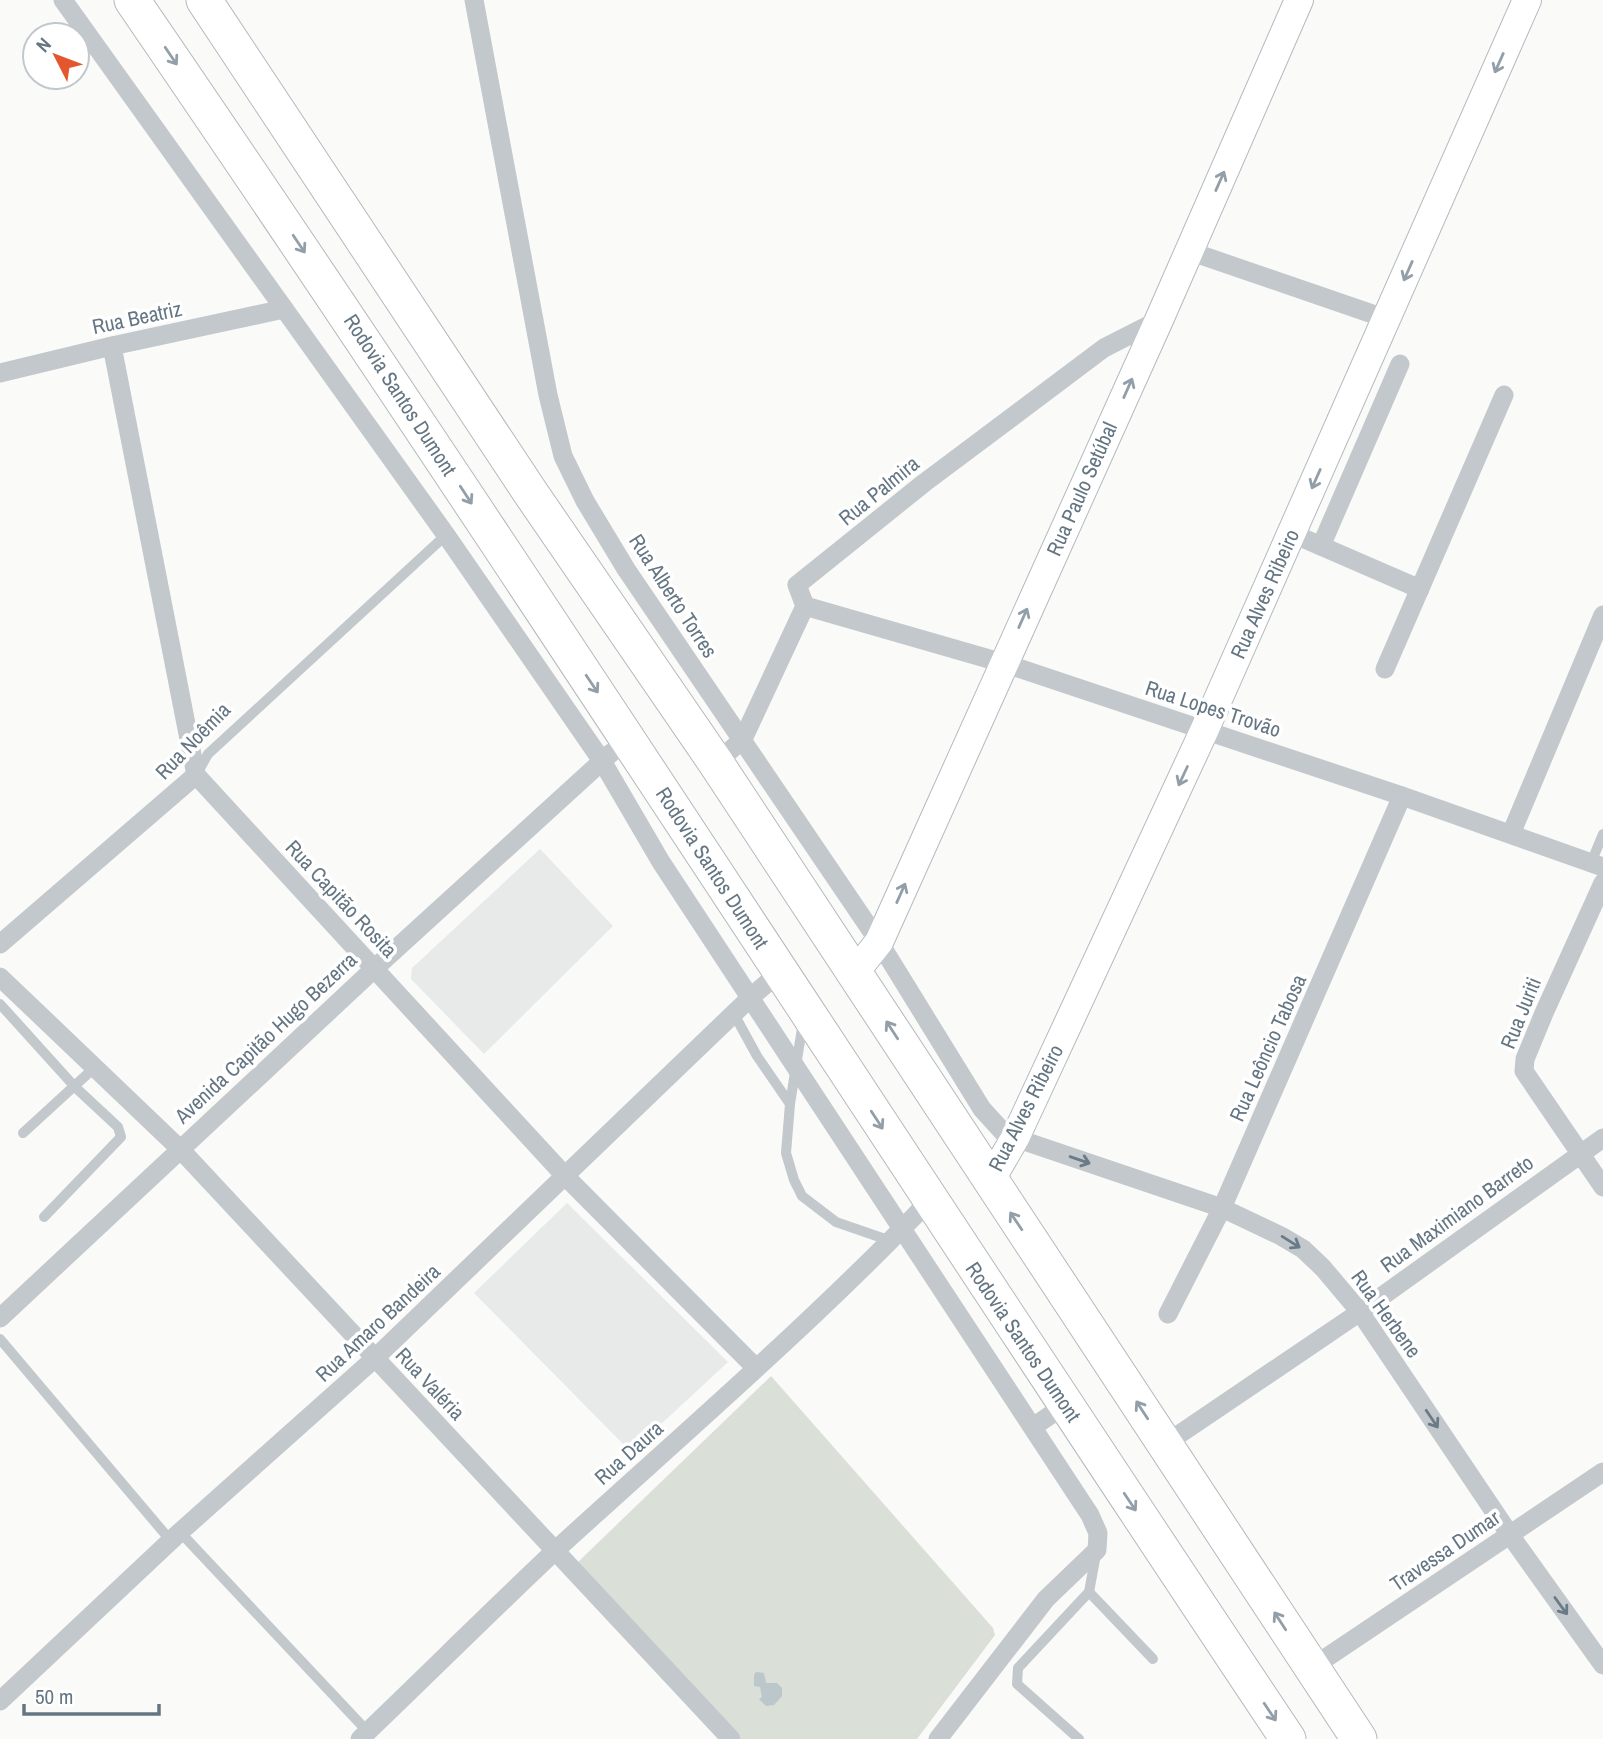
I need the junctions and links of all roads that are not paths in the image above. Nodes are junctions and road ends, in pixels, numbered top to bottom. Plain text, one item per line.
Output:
1 (64, 0) edge
2 (132, 0) edge
3 (204, 0) edge
4 (474, 0) edge
5 (1299, 0) edge
6 (1527, 0) edge
7 (1189, 251) junction
8 (284, 309) junction
9 (1387, 319) junction
10 (1159, 320) junction
11 (112, 346) junction
12 (1399, 364) dead end
13 (0, 373) edge
14 (1504, 395) dead end
15 (1291, 533) junction
16 (446, 536) junction
17 (1321, 546) junction
18 (1420, 589) junction
19 (804, 606) junction
20 (1603, 615) edge
21 (1003, 663) junction
22 (1385, 669) dead end
23 (1204, 731) junction
24 (628, 738) junction
25 (743, 739) junction
26 (602, 761) junction
27 (716, 763) junction
28 (196, 775) junction
29 (1402, 796) junction
30 (1511, 834) junction
31 (1603, 834) edge
32 (1597, 865) edge
33 (1603, 883) edge
34 (879, 942) junction
35 (0, 944) edge
36 (375, 968) junction
37 (780, 972) junction
38 (855, 972) junction
39 (0, 978) edge
40 (751, 997) junction
41 (0, 1004) edge
42 (805, 1011) junction
43 (734, 1014) junction
44 (94, 1068) junction
45 (796, 1068) junction
46 (75, 1087) junction
47 (790, 1104) junction
48 (23, 1133) dead end
49 (1015, 1138) junction
50 (1603, 1138) edge
51 (180, 1149) junction
52 (1581, 1154) junction
53 (566, 1177) junction
54 (990, 1181) junction
55 (1603, 1187) edge
56 (929, 1201) junction
57 (1222, 1208) junction
58 (44, 1217) dead end
59 (897, 1235) junction
60 (1360, 1312) junction
61 (1168, 1314) dead end
62 (0, 1318) edge
63 (0, 1339) edge
64 (374, 1359) junction
65 (756, 1368) junction
66 (1065, 1405) junction
67 (1033, 1427) junction
68 (1165, 1444) junction
69 (1603, 1472) edge
70 (1510, 1535) junction
71 (176, 1537) junction
72 (1097, 1550) junction
73 (556, 1551) junction
74 (1089, 1592) junction
75 (1153, 1659) dead end
76 (1603, 1665) edge
77 (1311, 1668) junction
78 (0, 1701) edge
79 (364, 1735) edge
80 (731, 1739) edge
81 (938, 1739) edge
82 (1079, 1739) edge
83 (1288, 1739) edge
84 (1359, 1739) edge

1 - 8 street
2 -> 24 highway, Rodovia Santos Dumont
3 - 27 highway
4 - 25 street, Rua Alberto Torres
7 -> 5 street, Rua Paulo Setúbal
6 -> 9 street, Rua Alves Ribeiro
7 - 9 street
7 - 10 street, Rua Paulo Setúbal
8 - 11 street, Rua Beatriz
8 - 16 street
9 -> 15 street, Rua Alves Ribeiro
10 - 19 street, Rua Palmira
21 -> 10 street, Rua Paulo Setúbal
11 - 13 street, Rua Beatriz
11 - 28 street
12 - 17 street
14 - 18 street
15 - 17 street
15 - 23 street, Rua Alves Ribeiro
16 - 26 street
16 - 28 lane, Rua Noêmia
17 - 18 street
18 - 22 street
19 - 21 street, Rua Lopes Trovão
19 - 25 street, Rua Palmira
20 - 30 street
21 - 23 street, Rua Lopes Trovão
34 -> 21 street, Rua Paulo Setúbal
23 - 29 street, Rua Lopes Trovão
23 -> 49 street, Rua Alves Ribeiro
24 - 26 street, Avenida Capitão Hugo Bezerra
24 - 37 highway, Rodovia Santos Dumont
25 - 27 street, Rua Palmira
25 - 34 street, Rua Alberto Torres
26 - 36 street, Avenida Capitão Hugo Bezerra
26 - 40 street
27 - 38 highway
28 - 35 street, Rua Noêmia
28 - 36 street, Rua Capitão Rosita
29 - 30 street, Rua Lopes Trovão
29 - 57 street, Rua Leôncio Tabosa
30 - 32 street, Rua Lopes Trovão
31 - 32 lane
33 - 52 street, Rua Juriti
34 - 38 street, Rua Paulo Setúbal
34 - 49 street, Rua Alberto Torres
36 - 51 street, Avenida Capitão Hugo Bezerra
36 - 53 street, Rua Capitão Rosita
37 - 40 street, Rua Amaro Bandeira
37 - 42 highway, Rodovia Santos Dumont
54 -> 38 highway
39 - 44 street, Rua Valéria
40 - 43 street, Rua Amaro Bandeira
40 - 45 street
41 - 46 lane
42 - 45 lane
42 -> 56 highway, Rodovia Santos Dumont
43 - 47 lane
43 - 53 street, Rua Amaro Bandeira
44 - 46 lane
44 - 51 street, Rua Valéria
45 - 47 lane
45 - 59 street
46 - 48 lane
46 - 58 lane
47 - 59 lane
49 - 54 street, Rua Alves Ribeiro
49 -> 57 street, Rua Herbene
50 - 52 street, Rua Maximiano Barreto
51 - 62 street, Avenida Capitão Hugo Bezerra
51 - 64 street, Rua Valéria
52 - 55 street, Rua Juriti
52 - 60 street, Rua Maximiano Barreto
53 - 64 street, Rua Amaro Bandeira
53 - 65 street, Rua Capitão Rosita
68 -> 54 highway
56 - 59 street, Rua Daura
56 - 66 highway, Rodovia Santos Dumont
57 -> 60 street, Rua Herbene
57 - 61 street, Rua Leôncio Tabosa
59 - 65 street, Rua Daura
59 - 67 street
60 - 68 street, Rua Maximiano Barreto
60 -> 70 street, Rua Herbene
63 - 71 lane
64 - 71 street, Rua Amaro Bandeira
64 - 73 street, Rua Valéria
65 - 73 street, Rua Daura
66 - 67 street
66 -> 83 highway, Rodovia Santos Dumont
67 - 72 street
77 -> 68 highway
69 - 70 street, Travessa Dumar
70 -> 76 street, Rua Herbene
70 - 77 street, Travessa Dumar
71 - 78 street, Rua Amaro Bandeira
71 - 79 lane
72 - 74 lane
72 - 81 street
73 - 79 street, Rua Daura
73 - 80 street, Rua Valéria
74 - 75 lane
74 - 82 lane
77 - 84 highway

